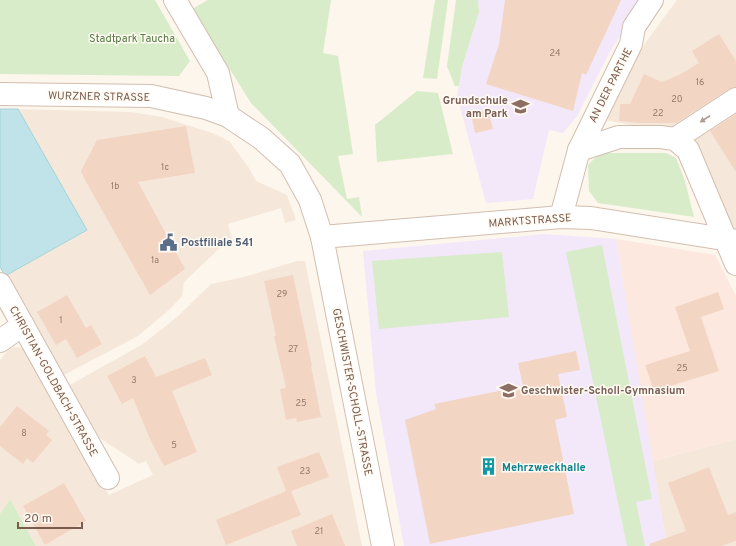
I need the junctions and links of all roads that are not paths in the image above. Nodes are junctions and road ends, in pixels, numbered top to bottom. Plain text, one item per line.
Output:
1 (175, 0) edge
2 (652, 0) edge
3 (0, 94) edge
4 (736, 99) edge
5 (228, 116) junction
6 (675, 139) junction
7 (579, 150) junction
8 (561, 217) junction
9 (322, 237) junction
10 (731, 241) edge
11 (736, 264) edge
12 (0, 284) edge
13 (23, 325) junction
14 (0, 340) edge
15 (108, 478) dead end
16 (383, 546) edge

1 - 5 street
2 - 7 street, AN DER PARTHE
3 - 5 street, WURZNER STRASSE
4 -> 6 street
5 - 9 street, WURZNER STRASSE
6 - 7 street
6 - 10 street
7 - 8 street, AN DER PARTHE
8 - 9 street, MARKTSTRASSE
8 - 10 street, MARKTSTRASSE
9 - 16 street, GESCHWISTER-SCHOLL-STRASSE
10 - 11 street
12 - 13 street, CHRISTIAN-GOLDBACH-STRASSE
13 - 14 street
13 - 15 street, CHRISTIAN-GOLDBACH-STRASSE

